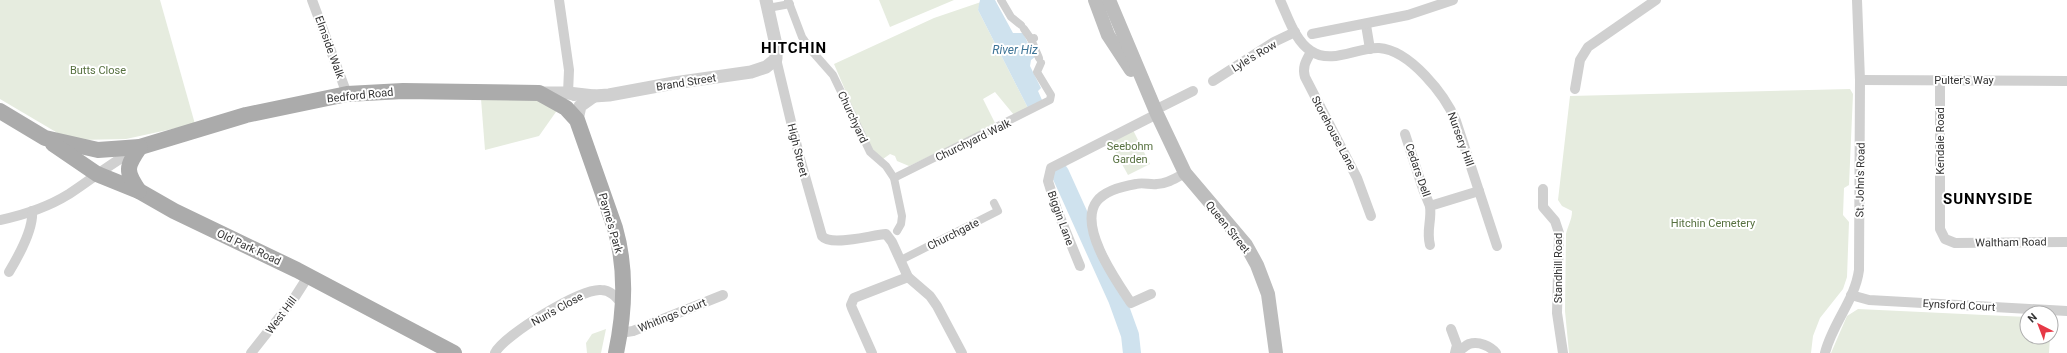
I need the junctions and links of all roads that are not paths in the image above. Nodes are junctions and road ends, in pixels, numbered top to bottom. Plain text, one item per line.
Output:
1 (312, 0) edge
2 (559, 0) edge
3 (1001, 0) edge
4 (1280, 0) edge
5 (1453, 0) edge
6 (1656, 0) edge
7 (1857, 0) edge
8 (789, 2) edge
9 (1106, 3) edge
10 (767, 4) edge
11 (1366, 25) junction
12 (1295, 32) junction
13 (1312, 34) dead end
14 (1370, 49) junction
15 (1311, 52) junction
16 (776, 59) junction
17 (1860, 80) junction
18 (1940, 80) junction
19 (1213, 81) dead end
20 (2067, 81) edge
21 (1575, 90) dead end
22 (1193, 91) dead end
23 (568, 92) junction
24 (539, 93) junction
25 (347, 94) junction
26 (594, 96) junction
27 (0, 111) edge
28 (1156, 112) junction
29 (578, 113) junction
30 (1406, 134) dead end
31 (46, 138) junction
32 (140, 147) junction
33 (1185, 173) junction
34 (97, 174) junction
35 (894, 178) junction
36 (1543, 189) dead end
37 (139, 191) junction
38 (1479, 191) junction
39 (994, 203) dead end
40 (1430, 206) junction
41 (32, 211) junction
42 (1371, 216) dead end
43 (0, 220) edge
44 (897, 231) dead end
45 (2067, 242) edge
46 (1955, 243) joint
47 (1430, 245) dead end
48 (1497, 246) dead end
49 (901, 260) junction
50 (1080, 266) dead end
51 (9, 272) dead end
52 (309, 275) junction
53 (908, 277) junction
54 (1151, 294) dead end
55 (723, 295) dead end
56 (1852, 295) junction
57 (623, 305) junction
58 (2067, 311) edge
59 (1451, 329) dead end
60 (620, 333) junction
61 (251, 353) edge
62 (454, 353) edge
63 (495, 353) edge
64 (616, 353) edge
65 (872, 353) edge
66 (962, 353) edge
67 (1276, 353) edge
68 (1455, 353) edge
69 (1496, 353) edge
70 (1563, 353) edge
71 (1825, 353) edge

1 - 25 street, Elmside Walk
2 - 23 street
3 - 35 street, Churchyard Walk
4 - 12 street
5 - 11 street
6 - 21 street
7 - 17 street, St. John's Road
8 - 10 street, Churchyard
8 - 35 street, Churchyard
9 - 28 main road, Queen Street
10 - 16 street
11 - 13 street
11 - 14 street
12 - 15 street
12 - 19 street, Lyle's Row
14 - 15 street, Nursery Hill
14 - 38 street, Nursery Hill
15 - 42 street, Storehouse Lane
16 - 26 street, Brand Street
16 - 49 street, High Street
17 - 18 street, Pulter's Way
17 - 56 street, St. John's Road
18 - 20 street, Pulter's Way
18 - 46 street, Kendale Road
22 - 28 street
23 - 24 street, Brand Street
23 - 26 street, Brand Street
23 - 29 street
24 - 25 main road, Bedford Road
24 - 29 main road, Bedford Road
25 - 32 main road, Bedford Road
26 - 29 street, Brand Street
27 - 31 main road, Bedford Road
28 - 33 main road, Queen Street
28 - 50 street, Biggin Lane
29 - 57 main road, Payne's Park
30 - 40 street, Cedars Dell
31 - 32 main road, Bedford Road
31 - 34 main road, Old Park Road
32 - 34 street, Bedford Road
32 - 37 main road
33 - 54 street
33 - 67 main road, Queen Street
34 - 37 main road, Old Park Road
34 - 41 street, Bedford Road
35 - 44 street, Churchyard
36 - 70 street, Standhill Road
37 - 52 main road, Old Park Road
38 - 40 street, Cedars Dell
38 - 48 street, Nursery Hill
39 - 49 street, Churchgate
40 - 47 street, Cedars Dell
41 - 43 street, Bedford Road
41 - 51 street
45 - 46 street, Waltham Road
49 - 53 street
52 - 61 street, West Hill
52 - 62 main road, Old Park Road
53 - 65 street
53 - 66 street
55 - 60 street, Whitings Court
56 - 58 street, Eynsford Court
56 - 71 street, St. John's Road
57 - 60 main road, Payne's Park
57 - 63 street, Nun's Close
59 - 68 street
60 - 64 main road, Payne's Park
68 - 69 street

